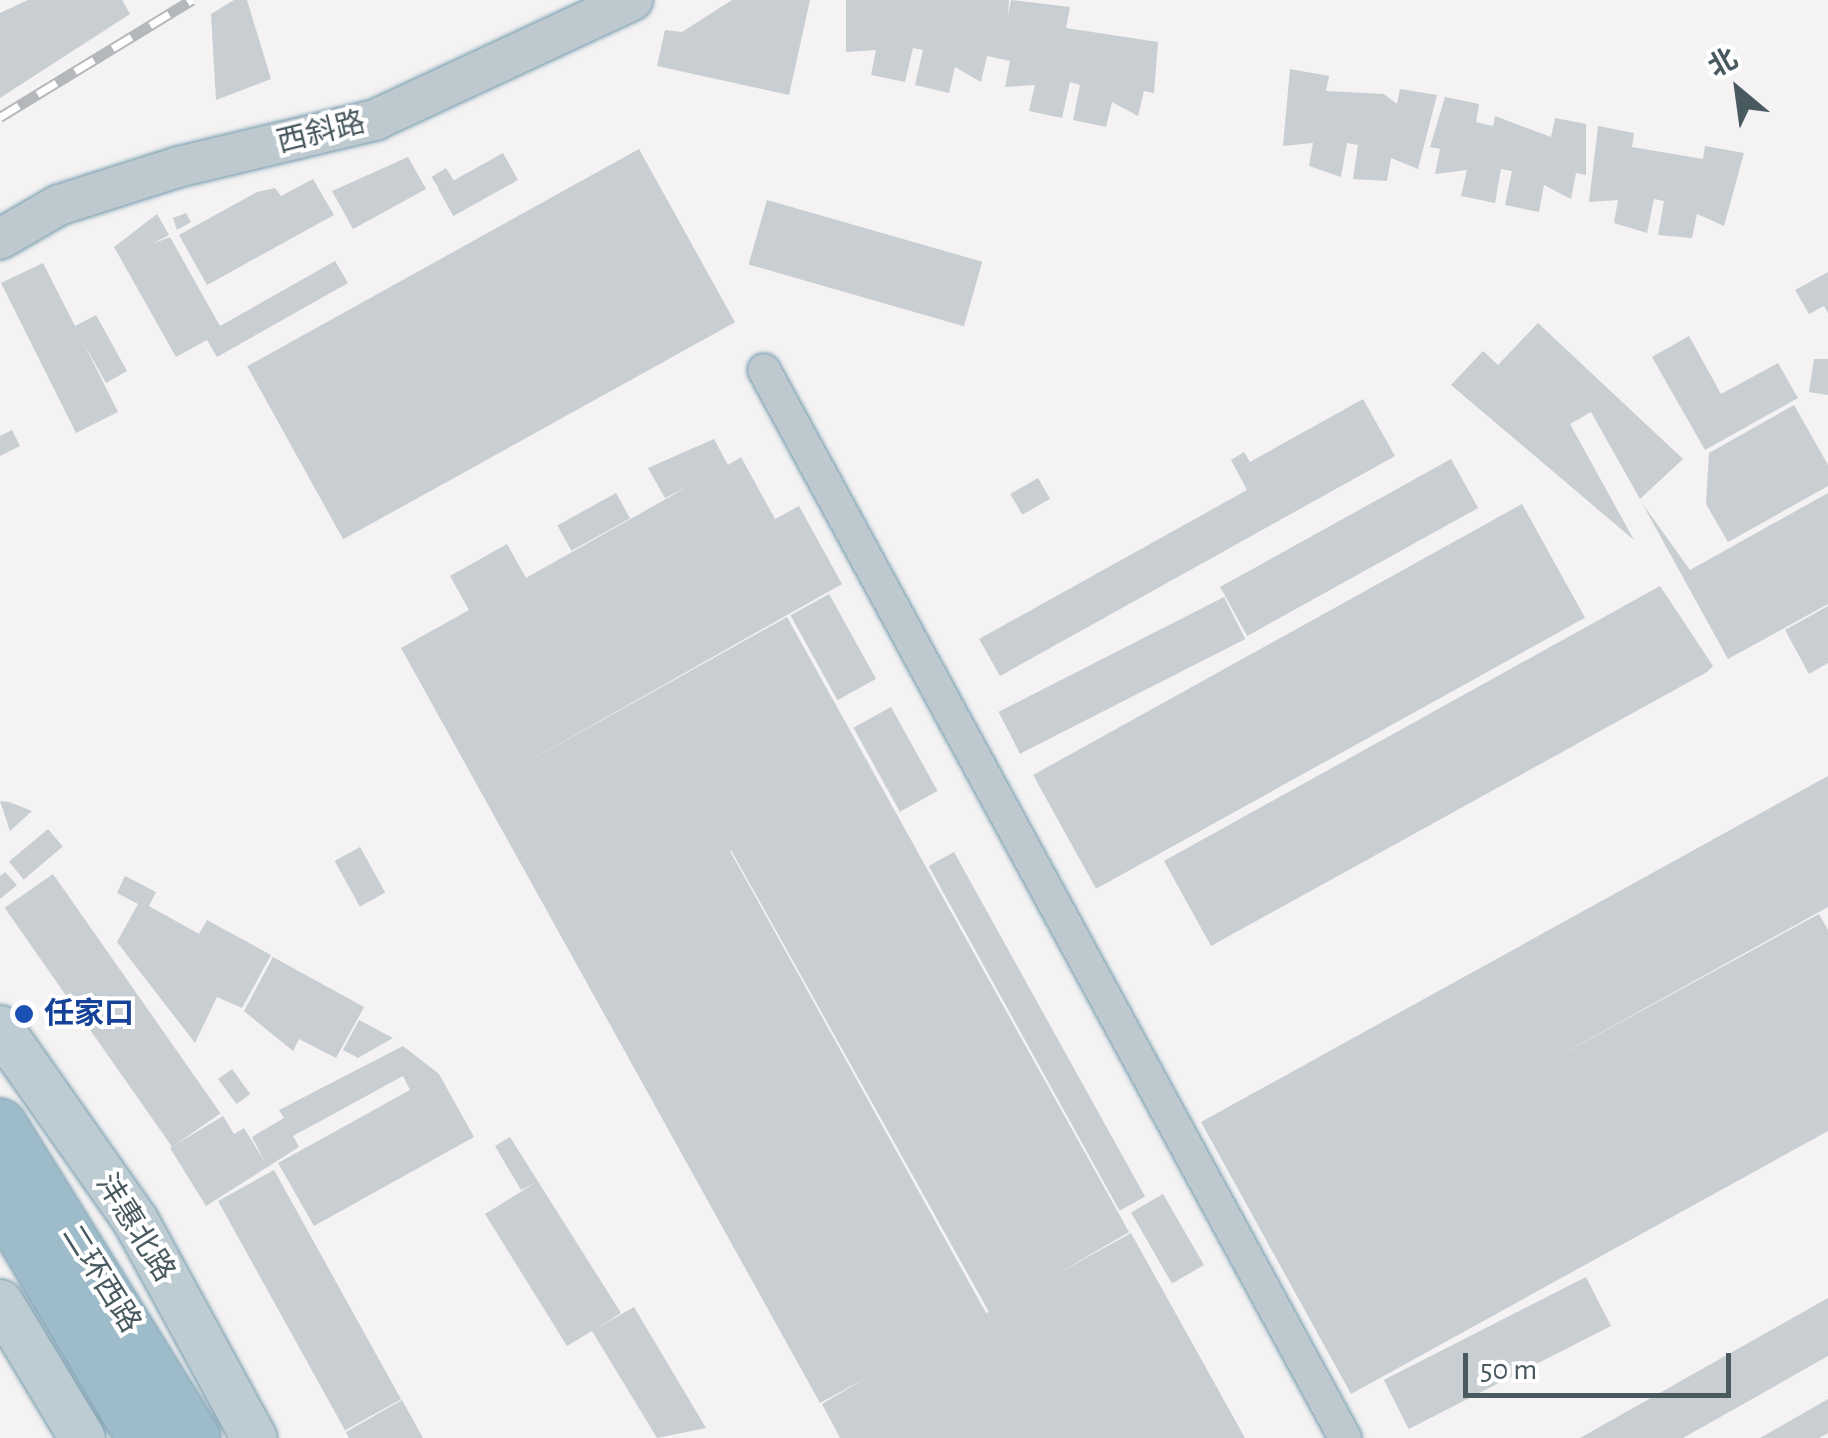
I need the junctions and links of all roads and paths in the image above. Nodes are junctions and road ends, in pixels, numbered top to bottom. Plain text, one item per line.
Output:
1 (632, 0) edge
2 (0, 239) edge
3 (764, 370) dead end
4 (0, 1028) edge
5 (0, 1125) edge
6 (0, 1197) edge
7 (0, 1302) edge
8 (82, 1438) edge
9 (144, 1438) edge
10 (194, 1438) edge
11 (254, 1438) edge
12 (1345, 1438) edge

1 - 2 street, 西斜路
3 - 12 street
4 - 11 main road, 沣惠北路
5 - 10 highway, 二环西路
6 - 9 highway, 二环西路
7 - 8 main road

